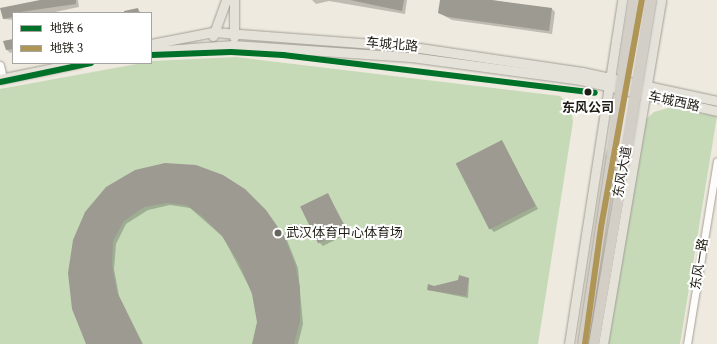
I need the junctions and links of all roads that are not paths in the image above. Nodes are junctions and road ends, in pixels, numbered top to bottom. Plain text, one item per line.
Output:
1 (226, 0) edge
2 (234, 0) edge
3 (622, 0) edge
4 (634, 0) edge
5 (651, 0) edge
6 (661, 0) edge
7 (213, 32) junction
8 (234, 32) junction
9 (152, 44) edge
10 (212, 44) junction
11 (233, 45) junction
12 (152, 51) edge
13 (42, 64) edge
14 (70, 64) edge
15 (1, 73) edge
16 (609, 83) junction
17 (632, 83) joint
18 (647, 92) junction
19 (630, 93) joint
20 (717, 101) edge
21 (717, 111) edge
22 (717, 160) edge
23 (568, 344) edge
24 (583, 344) edge
25 (594, 344) edge
26 (603, 344) edge
27 (687, 344) edge

1 - 7 main road
2 - 8 main road
3 - 16 main road
4 - 24 highway, 东风大道, bridge
5 - 25 highway, 东风大道, bridge
6 - 18 main road
7 - 8 main road, 车城北路
7 - 9 main road, 车城北路
7 - 10 main road
8 - 11 main road
8 - 16 main road, 车城北路
10 - 11 main road, 车城北路
10 - 12 main road, 车城北路
11 - 16 main road, 车城北路
13 - 15 main road
14 - 15 main road
16 - 17 main road, 车城北路
16 - 19 main road, 车城北路
16 - 23 main road
17 - 18 main road, 车城西路
18 - 19 main road, 车城西路
18 - 20 main road, 车城西路
18 - 21 main road, 车城西路
18 - 26 main road
22 - 27 street, 东风一路

